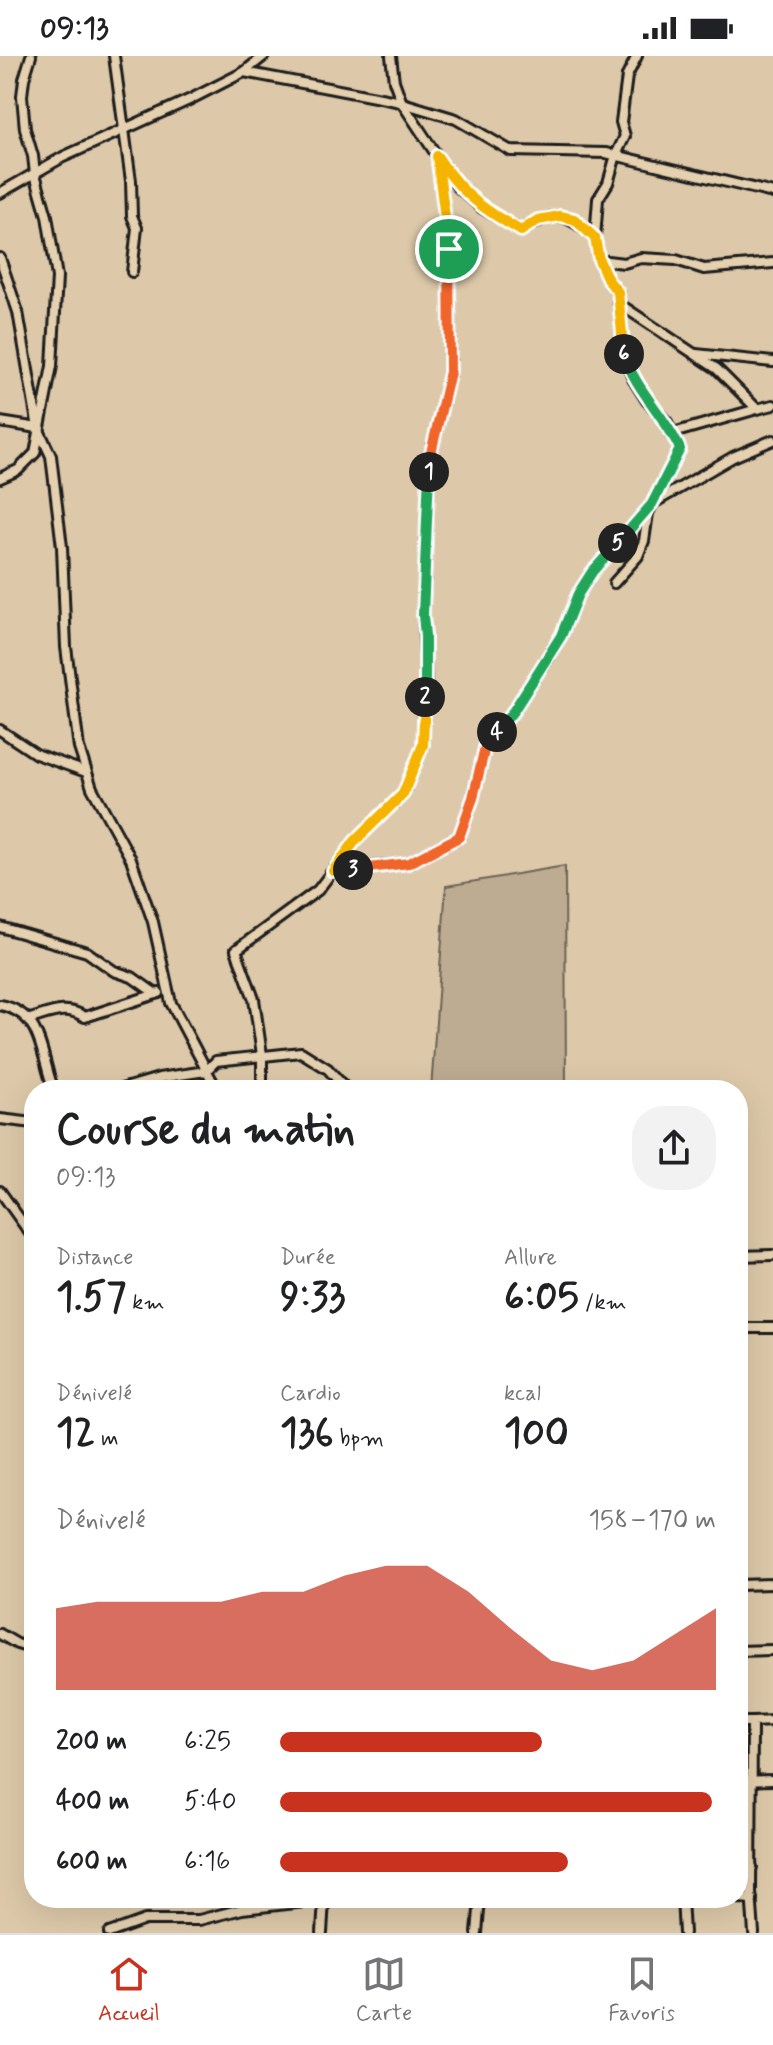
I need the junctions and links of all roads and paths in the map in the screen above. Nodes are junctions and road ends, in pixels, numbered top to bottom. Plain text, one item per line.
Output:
1 (31, 56) edge
2 (114, 56) edge
3 (264, 56) edge
4 (394, 56) edge
5 (637, 56) edge
6 (244, 72) junction
7 (402, 103) junction
8 (123, 130) junction
9 (616, 155) junction
10 (437, 156) junction
11 (35, 174) junction
12 (771, 191) edge
13 (0, 193) edge
14 (595, 238) junction
15 (0, 258) edge
16 (599, 260) junction
17 (773, 263) edge
18 (132, 272) dead end
19 (618, 303) junction
20 (696, 354) junction
21 (773, 362) edge
22 (773, 405) edge
23 (757, 409) junction
24 (0, 422) edge
25 (38, 428) junction
26 (673, 433) junction
27 (773, 440) edge
28 (0, 478) edge
29 (652, 504) junction
30 (614, 583) dead end
31 (0, 730) edge
32 (86, 772) junction
33 (333, 871) junction
34 (0, 927) edge
35 (168, 990) junction
36 (156, 994) junction
37 (0, 1005) edge
38 (30, 1019) junction
39 (262, 1055) junction
40 (206, 1071) junction
41 (51, 1080) edge
42 (152, 1080) edge
43 (211, 1080) edge
44 (262, 1080) edge
45 (338, 1080) edge
46 (0, 1119) edge
47 (24, 1122) edge
48 (0, 1191) edge
49 (24, 1225) edge
50 (773, 1255) edge
51 (748, 1256) edge
52 (748, 1328) edge
53 (773, 1328) edge
54 (773, 1584) edge
55 (748, 1585) edge
56 (0, 1634) edge
57 (24, 1646) edge
58 (773, 1650) edge
59 (748, 1651) edge
60 (773, 1721) edge
61 (748, 1722) edge
62 (752, 1722) junction
63 (748, 1780) edge
64 (753, 1780) junction
65 (773, 1780) edge
66 (748, 1867) edge
67 (752, 1867) junction
68 (748, 1899) edge
69 (752, 1899) junction
70 (250, 1908) edge
71 (323, 1908) edge
72 (479, 1908) edge
73 (683, 1908) edge
74 (109, 1933) edge
75 (322, 1933) edge
76 (477, 1933) edge
77 (684, 1933) edge
78 (754, 1933) edge

1 - 11 street
2 - 8 street
3 - 6 street
4 - 7 street
5 - 9 street
6 - 7 street
6 - 8 street
7 - 9 street
7 - 10 street
8 - 11 street
8 - 18 street
9 - 12 street
9 - 14 street
10 - 14 street
10 - 33 street
11 - 13 street
11 - 25 street
14 - 16 street
15 - 25 street
16 - 17 street
16 - 19 street
19 - 20 street
19 - 26 street
20 - 21 street
20 - 23 street
22 - 23 street
23 - 26 street
24 - 25 street
25 - 28 street
25 - 32 street
26 - 29 street
27 - 29 street
29 - 30 street
29 - 33 street
31 - 32 street
32 - 35 street
33 - 39 street
34 - 36 street
35 - 36 street
35 - 40 street
36 - 38 street
37 - 38 street
38 - 41 street
39 - 40 street
39 - 44 street
39 - 45 street
40 - 42 street
40 - 43 street
46 - 47 street
48 - 49 street
50 - 51 street
52 - 53 street
54 - 55 street
56 - 57 street
58 - 59 street
60 - 62 street
61 - 62 street
62 - 64 street
63 - 64 street
64 - 65 street
64 - 67 street
66 - 67 street
67 - 69 street
68 - 69 street
69 - 78 street
70 - 74 street
71 - 75 street
72 - 76 street
73 - 77 street

